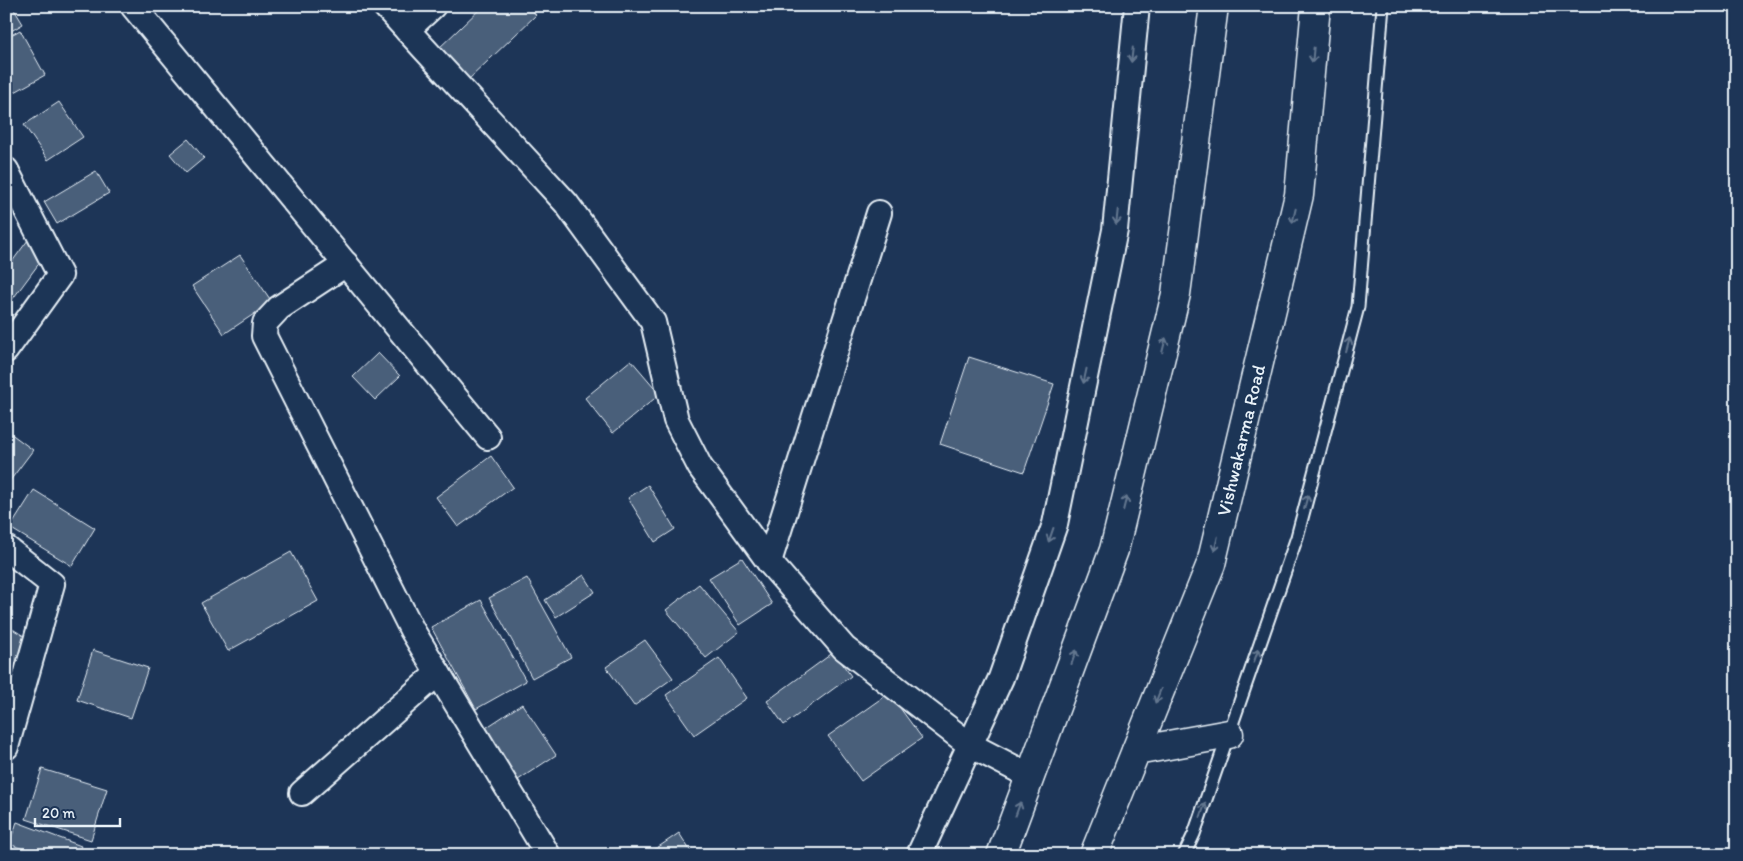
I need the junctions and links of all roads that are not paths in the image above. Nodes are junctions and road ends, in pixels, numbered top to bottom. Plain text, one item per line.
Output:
1 (133, 6) edge
2 (385, 6) edge
3 (433, 6) edge
4 (1137, 6) edge
5 (1214, 6) edge
6 (1316, 6) edge
7 (1384, 6) edge
8 (407, 30) junction
9 (6, 170) edge
10 (879, 213) dead end
11 (346, 264) junction
12 (8, 345) edge
13 (488, 438) dead end
14 (6, 548) edge
15 (768, 562) junction
16 (438, 673) junction
17 (1229, 734) junction
18 (970, 745) junction
19 (6, 747) edge
20 (1136, 751) junction
21 (1030, 776) junction
22 (302, 793) dead end
23 (548, 855) edge
24 (920, 855) edge
25 (1001, 855) edge
26 (1094, 855) edge
27 (1184, 855) edge

1 - 11 street
2 - 8 street
3 - 8 street
4 -> 18 street
21 -> 5 main road
6 -> 20 main road, Vishwakarma Road
17 -> 7 lane
8 - 15 street
9 - 12 street
10 - 15 street
11 - 13 street
11 - 16 street
14 - 19 street
15 - 18 street
16 - 22 street
16 - 23 street
17 - 20 main road
27 -> 17 lane
18 - 21 street
18 - 24 street
20 - 26 main road, Vishwakarma Road
25 -> 21 main road

